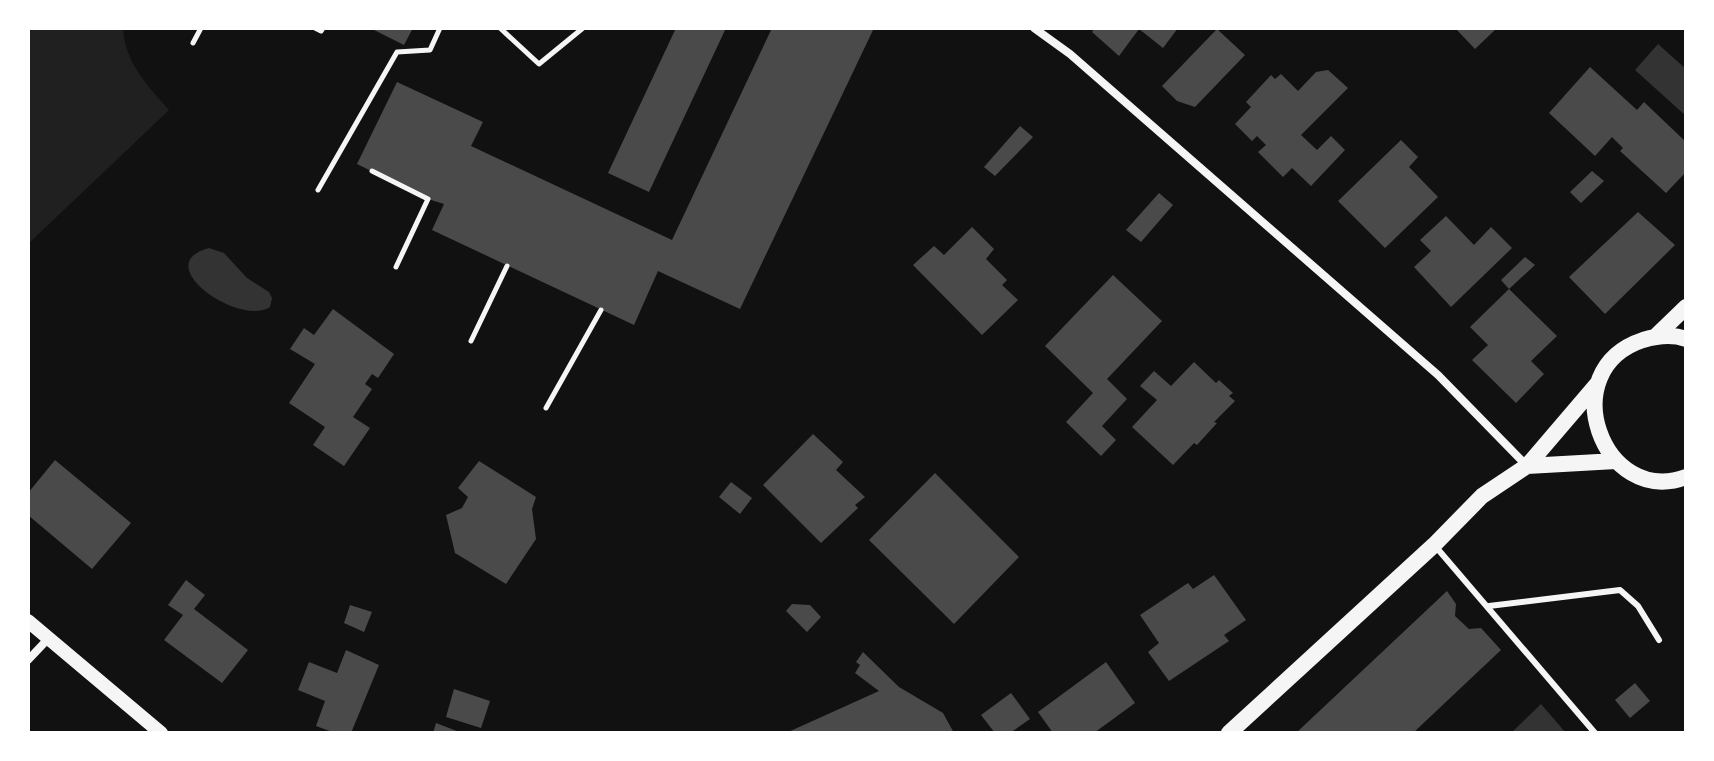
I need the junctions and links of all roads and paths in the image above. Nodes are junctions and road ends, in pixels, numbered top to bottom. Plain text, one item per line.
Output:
1 (201, 28) edge
2 (315, 28) edge
3 (323, 28) edge
4 (440, 28) edge
5 (500, 28) edge
6 (583, 28) edge
7 (1034, 28) edge
8 (193, 43) dead end
9 (372, 171) dead end
10 (318, 190) dead end
11 (507, 266) dead end
12 (396, 267) dead end
13 (1686, 307) edge
14 (601, 310) dead end
15 (1656, 336) junction
16 (1686, 339) edge
17 (471, 341) dead end
18 (1598, 383) junction
19 (546, 408) dead end
20 (1616, 461) junction
21 (1527, 466) junction
22 (1683, 481) edge
23 (1434, 545) junction
24 (1488, 606) junction
25 (28, 621) edge
26 (47, 640) junction
27 (1659, 640) dead end
28 (28, 660) edge
29 (161, 733) edge
30 (1229, 733) edge
31 (1595, 733) edge

1 - 8 path
2 - 3 path
4 - 10 path
5 - 6 path
7 - 21 street
9 - 12 path
11 - 17 path
13 - 15 main road
14 - 19 path
15 - 16 main road
15 - 18 main road
18 - 20 main road
18 - 21 main road
20 - 21 main road
20 - 22 main road
21 - 23 main road
23 - 24 lane
23 - 30 main road
24 - 27 lane
24 - 31 lane
25 - 26 street
26 - 28 street
26 - 29 street

